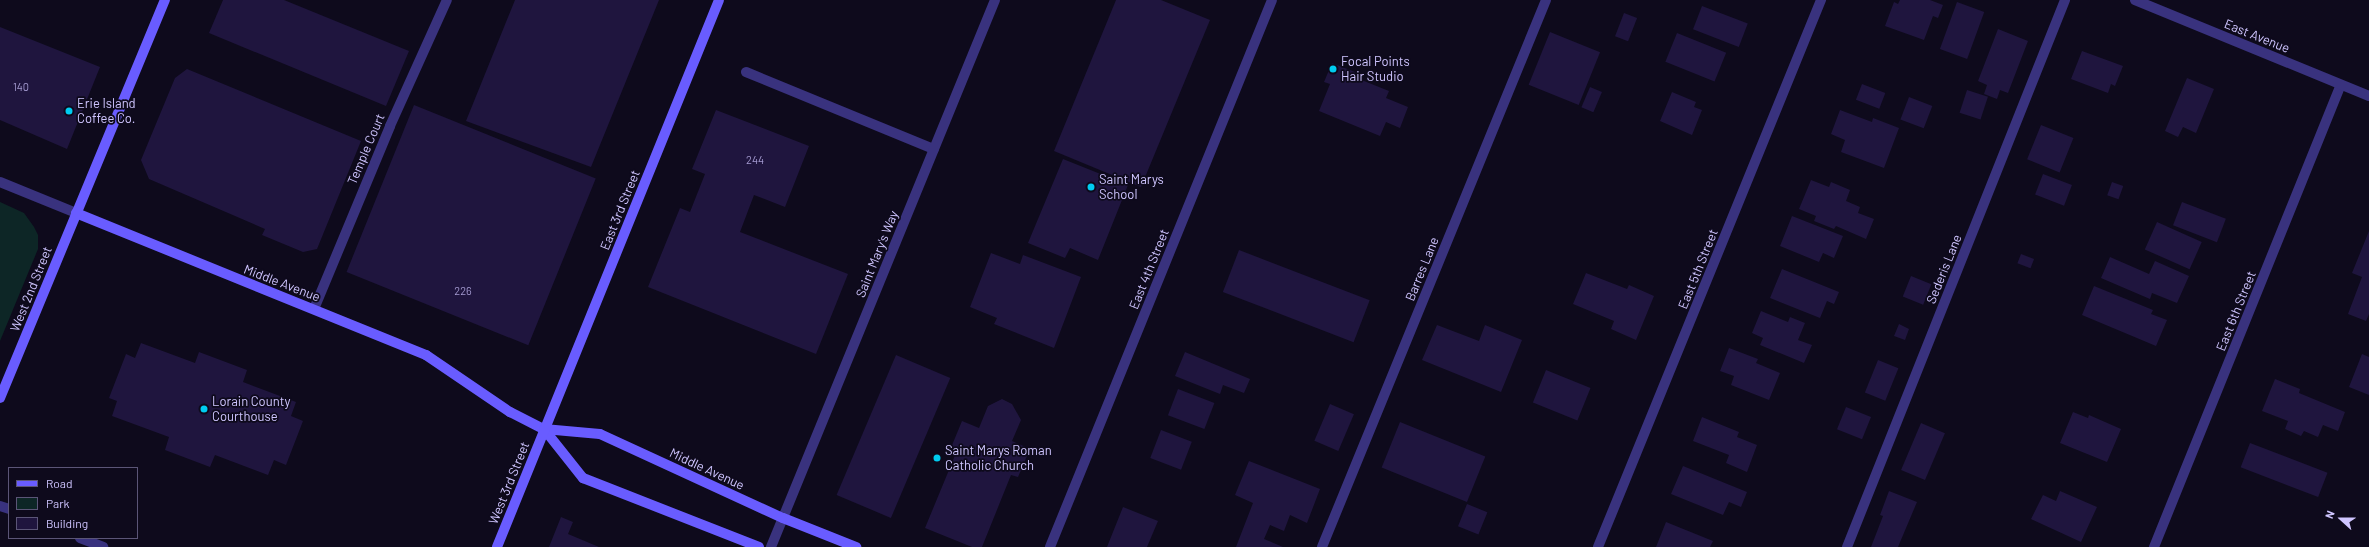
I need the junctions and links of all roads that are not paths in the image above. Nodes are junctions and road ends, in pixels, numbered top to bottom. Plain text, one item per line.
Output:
1 (165, 0) edge
2 (447, 0) edge
3 (719, 0) edge
4 (995, 0) edge
5 (1272, 0) edge
6 (1546, 0) edge
7 (1821, 0) edge
8 (2065, 0) edge
9 (2135, 0) edge
10 (746, 72) dead end
11 (2341, 85) junction
12 (2369, 96) edge
13 (934, 149) junction
14 (0, 182) edge
15 (76, 213) junction
16 (314, 309) junction
17 (0, 398) edge
18 (544, 429) junction
19 (783, 518) junction
20 (83, 539) edge
21 (103, 547) edge
22 (497, 547) edge
23 (759, 547) edge
24 (771, 547) edge
25 (856, 547) edge
26 (1050, 547) edge
27 (1322, 547) edge
28 (1598, 547) edge
29 (1847, 547) edge
30 (2154, 547) edge

1 - 15 main road, West 2nd Street
2 - 16 street, Temple Court
3 - 18 main road, East 3rd Street
4 - 13 street, Saint Mary's Way
5 - 26 street, East 4th Street
6 - 27 street, Barres Lane
7 - 28 street, East 5th Street
8 - 29 street, Sederis Lane
9 - 11 street, East Avenue
10 - 13 street
11 - 12 street, East Avenue
11 - 30 street, East 6th Street
13 - 19 street, Saint Mary's Way
14 - 15 street, Middle Avenue
15 - 16 main road, Middle Avenue
15 - 17 main road, West 2nd Street
16 - 18 main road, Middle Avenue
18 - 19 main road, Middle Avenue
18 - 22 main road, West 3rd Street
18 - 23 main road, Middle Avenue
19 - 24 street, Saint Mary's Way
19 - 25 main road, Middle Avenue
20 - 21 street

